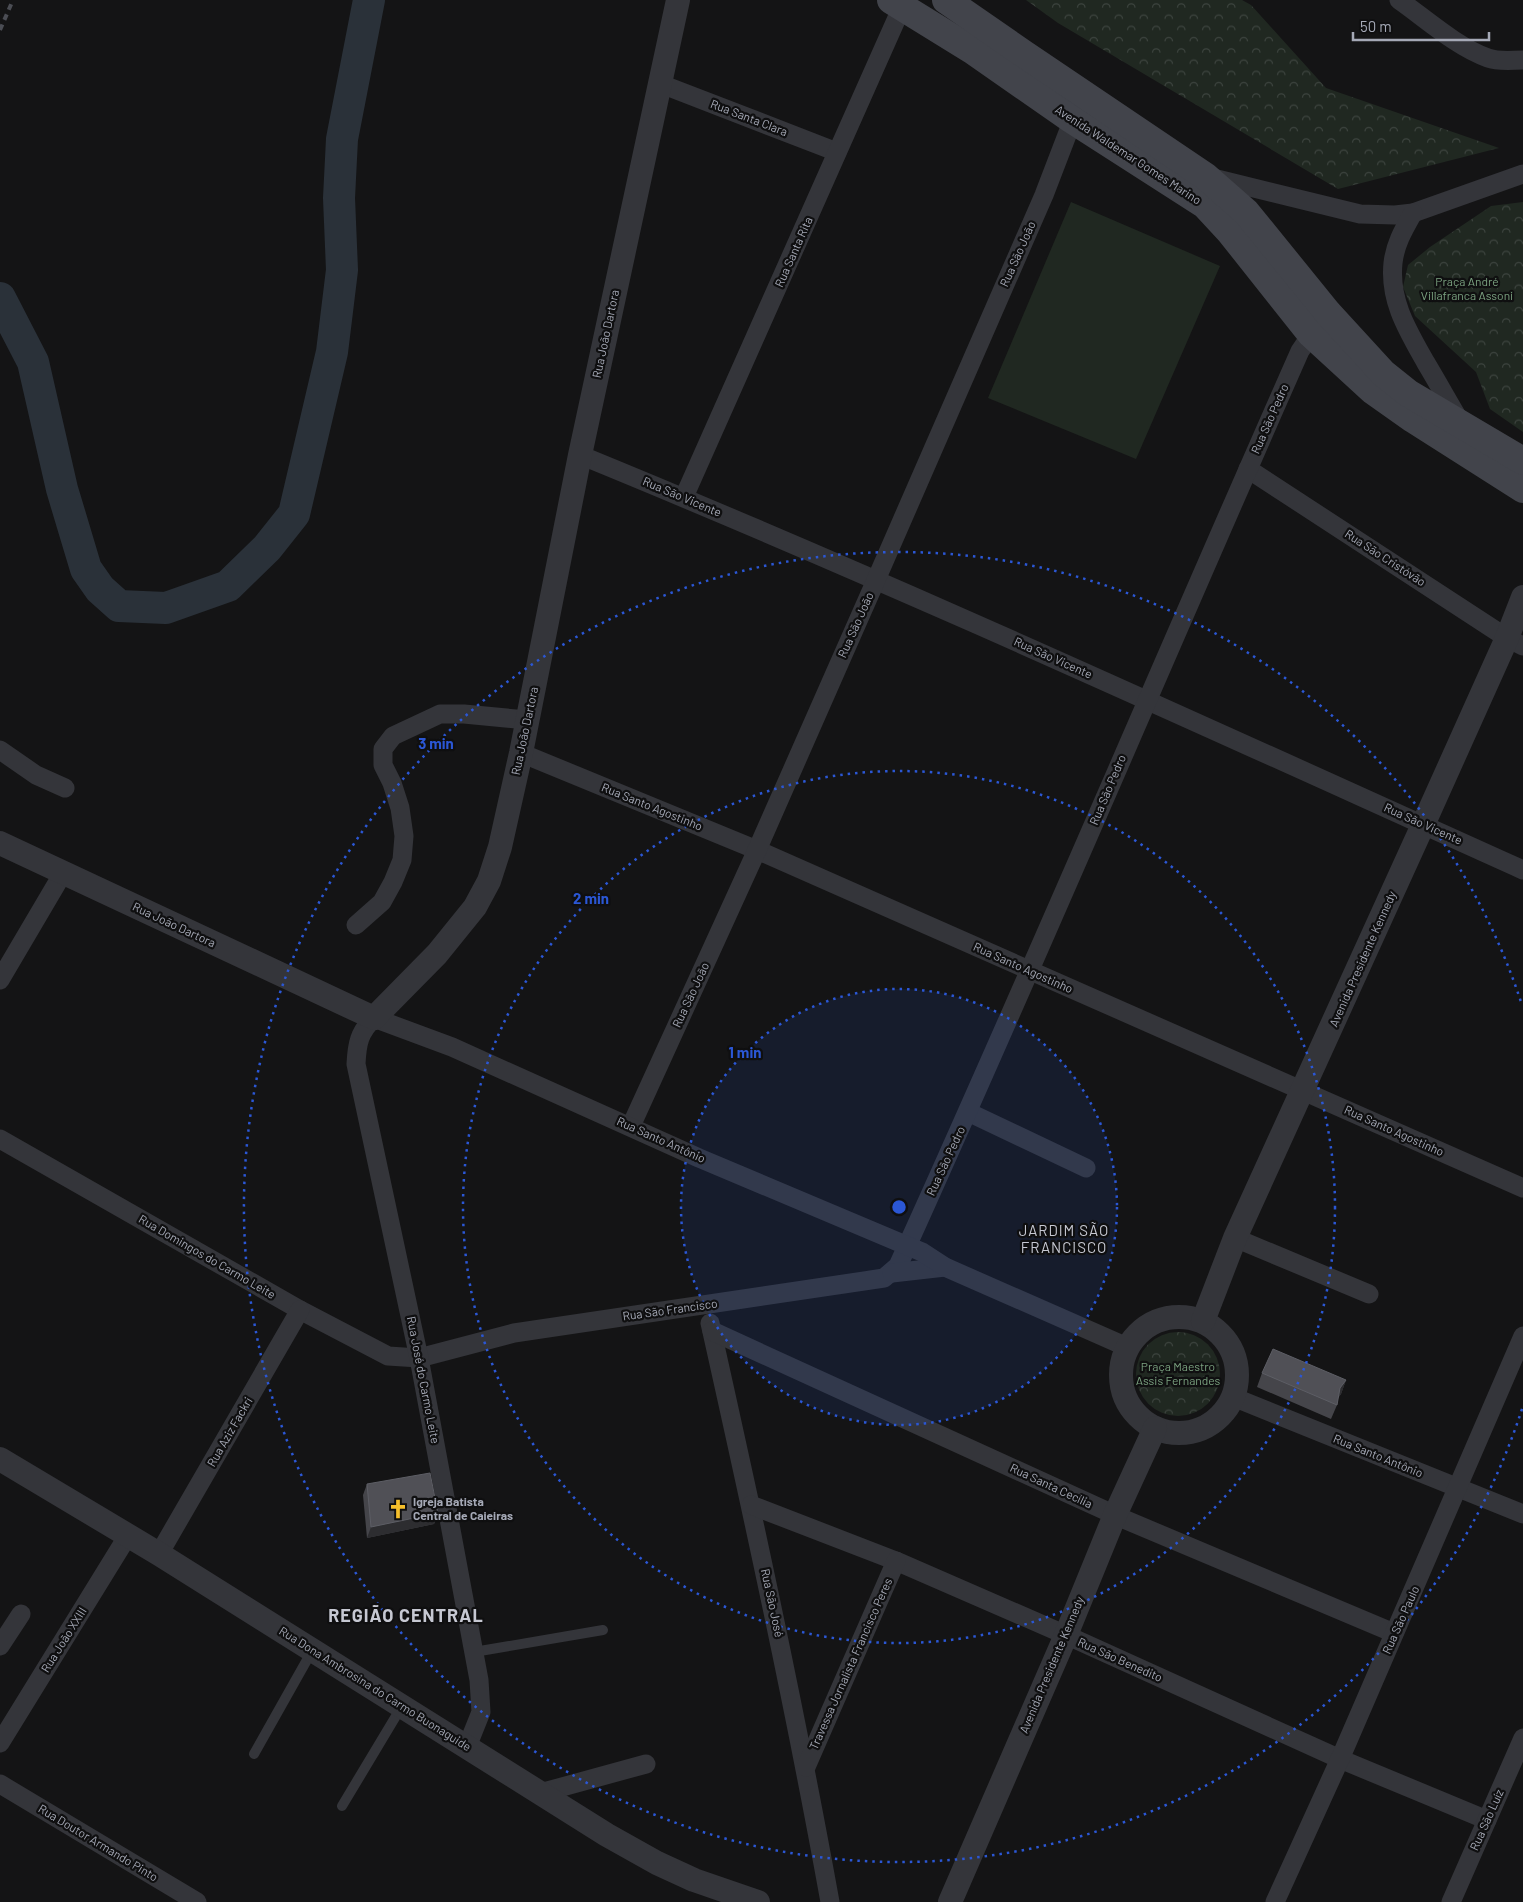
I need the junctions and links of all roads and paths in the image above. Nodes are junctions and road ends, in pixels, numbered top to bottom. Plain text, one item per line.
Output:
1 (678, 0) edge
2 (946, 0) edge
3 (1399, 0) edge
4 (899, 2) edge
5 (1523, 60) edge
6 (661, 84) junction
7 (1085, 93) junction
8 (1072, 119) junction
9 (837, 152) junction
10 (1523, 174) edge
11 (1205, 176) junction
12 (1413, 213) junction
13 (1328, 313) junction
14 (1311, 334) junction
15 (1462, 426) junction
16 (580, 455) junction
17 (1523, 461) edge
18 (1248, 468) junction
19 (1523, 489) edge
20 (684, 497) junction
21 (876, 580) junction
22 (1523, 597) edge
23 (1515, 642) edge
24 (1147, 699) junction
25 (527, 720) junction
26 (0, 750) edge
27 (521, 753) junction
28 (65, 788) dead end
29 (1423, 825) junction
30 (0, 843) edge
31 (757, 850) junction
32 (1523, 870) edge
33 (63, 873) junction
34 (356, 925) dead end
35 (1030, 971) junction
36 (0, 980) edge
37 (374, 1018) junction
38 (1304, 1090) junction
39 (968, 1112) junction
40 (630, 1126) junction
41 (0, 1139) edge
42 (1086, 1168) dead end
43 (1523, 1188) edge
44 (1236, 1238) junction
45 (906, 1247) junction
46 (945, 1267) junction
47 (892, 1273) junction
48 (1369, 1294) dead end
49 (706, 1305) junction
50 (300, 1310) junction
51 (1203, 1321) junction
52 (712, 1331) junction
53 (1523, 1336) edge
54 (1127, 1347) junction
55 (419, 1358) junction
56 (1233, 1397) junction
57 (1155, 1428) junction
58 (0, 1459) edge
59 (1458, 1489) junction
60 (751, 1505) junction
61 (1523, 1514) edge
62 (1115, 1515) junction
63 (127, 1537) junction
64 (159, 1554) junction
65 (896, 1561) junction
66 (22, 1614) dead end
67 (603, 1630) dead end
68 (1394, 1633) junction
69 (1066, 1635) junction
70 (0, 1646) edge
71 (312, 1650) junction
72 (474, 1652) junction
73 (402, 1706) junction
74 (1523, 1738) edge
75 (0, 1743) edge
76 (466, 1747) junction
77 (254, 1754) dead end
78 (1340, 1759) junction
79 (646, 1764) dead end
80 (806, 1768) junction
81 (0, 1784) edge
82 (540, 1793) junction
83 (342, 1806) dead end
84 (1487, 1820) junction
85 (751, 1901) edge
86 (196, 1902) edge
87 (830, 1902) edge
88 (950, 1902) edge
89 (1275, 1902) edge
90 (1451, 1902) edge

1 - 6 street, Rua João Dartora
2 - 7 main road, Avenida Waldemar Gomes Marino
3 - 5 street
4 - 8 main road, Avenida Waldemar Gomes Marino
4 - 9 street, Rua Santa Rita
6 - 9 street, Rua Santa Clara
6 - 16 street, Rua João Dartora
7 - 8 street, Rua São João
7 - 11 main road, Avenida Waldemar Gomes Marino
8 - 14 main road, Avenida Waldemar Gomes Marino
8 - 21 street, Rua São João
9 - 20 street, Rua Santa Rita
10 - 12 street
11 - 12 street
11 - 13 main road, Avenida Waldemar Gomes Marino
12 - 15 street
13 - 14 street, Rua São Pedro
13 - 15 main road, Avenida Waldemar Gomes Marino
14 - 18 street, Rua São Pedro
14 - 19 main road, Avenida Waldemar Gomes Marino
15 - 17 main road, Avenida Waldemar Gomes Marino
16 - 20 street, Rua São Vicente
16 - 25 street, Rua João Dartora
18 - 23 street, Rua São Cristóvão
18 - 24 street, Rua São Pedro
20 - 21 street, Rua São Vicente
21 - 24 street, Rua São Vicente
21 - 31 street, Rua São João
22 - 23 street, Avenida Presidente Kennedy
23 - 29 street, Avenida Presidente Kennedy
24 - 29 street, Rua São Vicente
24 - 35 street, Rua São Pedro
25 - 27 street, Rua João Dartora
25 - 34 street
26 - 28 street
27 - 31 street, Rua Santo Agostinho
27 - 37 street, Rua João Dartora
29 - 32 street, Rua São Vicente
29 - 38 street, Avenida Presidente Kennedy
30 - 33 street, Rua João Dartora
31 - 35 street, Rua Santo Agostinho
31 - 40 street, Rua São João
33 - 36 street
33 - 37 street, Rua João Dartora
35 - 38 street, Rua Santo Agostinho
35 - 39 street, Rua São Pedro
37 - 40 street, Rua Santo Antônio
37 - 55 street, Rua José do Carmo Leite
38 - 43 street, Rua Santo Agostinho
38 - 44 street, Avenida Presidente Kennedy
39 - 42 street
39 - 45 street, Rua São Pedro
40 - 45 street, Rua Santo Antônio
41 - 50 street, Rua Domingos do Carmo Leite
44 - 48 street
44 - 51 street, Avenida Presidente Kennedy
45 - 46 street, Rua Santo Antônio
45 - 47 street
46 - 47 street
46 - 54 street, Rua Santo Antônio
47 - 49 street, Rua São Francisco
49 - 52 street, Rua São José
49 - 55 street, Rua São Francisco
50 - 55 street, Rua Domingos do Carmo Leite
50 - 64 street, Rua Aziz Fackri
51 - 54 street
51 - 56 street
52 - 60 street, Rua São José
52 - 62 street, Rua Santa Cecília
53 - 59 street, Rua São Paulo
54 - 57 street
55 - 72 street, Rua José do Carmo Leite
56 - 57 street
56 - 59 street, Rua Santo Antônio
57 - 62 street, Avenida Presidente Kennedy
58 - 63 street, Rua Dona Ambrosina do Carmo Buonaguide
59 - 61 street, Rua Santo Antônio
59 - 68 street, Rua São Paulo
60 - 65 street, Rua São Benedito
60 - 80 street, Rua São José
62 - 68 street, Rua Santa Cecília
62 - 69 street, Avenida Presidente Kennedy
63 - 64 street, Rua Dona Ambrosina do Carmo Buonaguide
63 - 75 street, Rua João XXIII
64 - 71 street, Rua Dona Ambrosina do Carmo Buonaguide
65 - 69 street, Rua São Benedito
65 - 80 street, Travessa Jornalista Francisco Peres
66 - 70 street
67 - 72 lane
68 - 78 street, Rua São Paulo
69 - 78 street, Rua São Benedito
69 - 88 street, Avenida Presidente Kennedy
71 - 73 street, Rua Dona Ambrosina do Carmo Buonaguide
71 - 77 lane
72 - 76 street, Rua José do Carmo Leite
73 - 76 street, Rua Dona Ambrosina do Carmo Buonaguide
73 - 83 lane
74 - 84 street, Rua São Luíz
76 - 82 street, Rua Dona Ambrosina do Carmo Buonaguide
78 - 84 street, Rua São Benedito
78 - 89 street, Rua São Paulo
79 - 82 street
80 - 87 street, Rua São José
81 - 86 street, Rua Doutor Armando Pinto
82 - 85 street, Rua Dona Ambrosina do Carmo Buonaguide
84 - 90 street, Rua São Luíz

